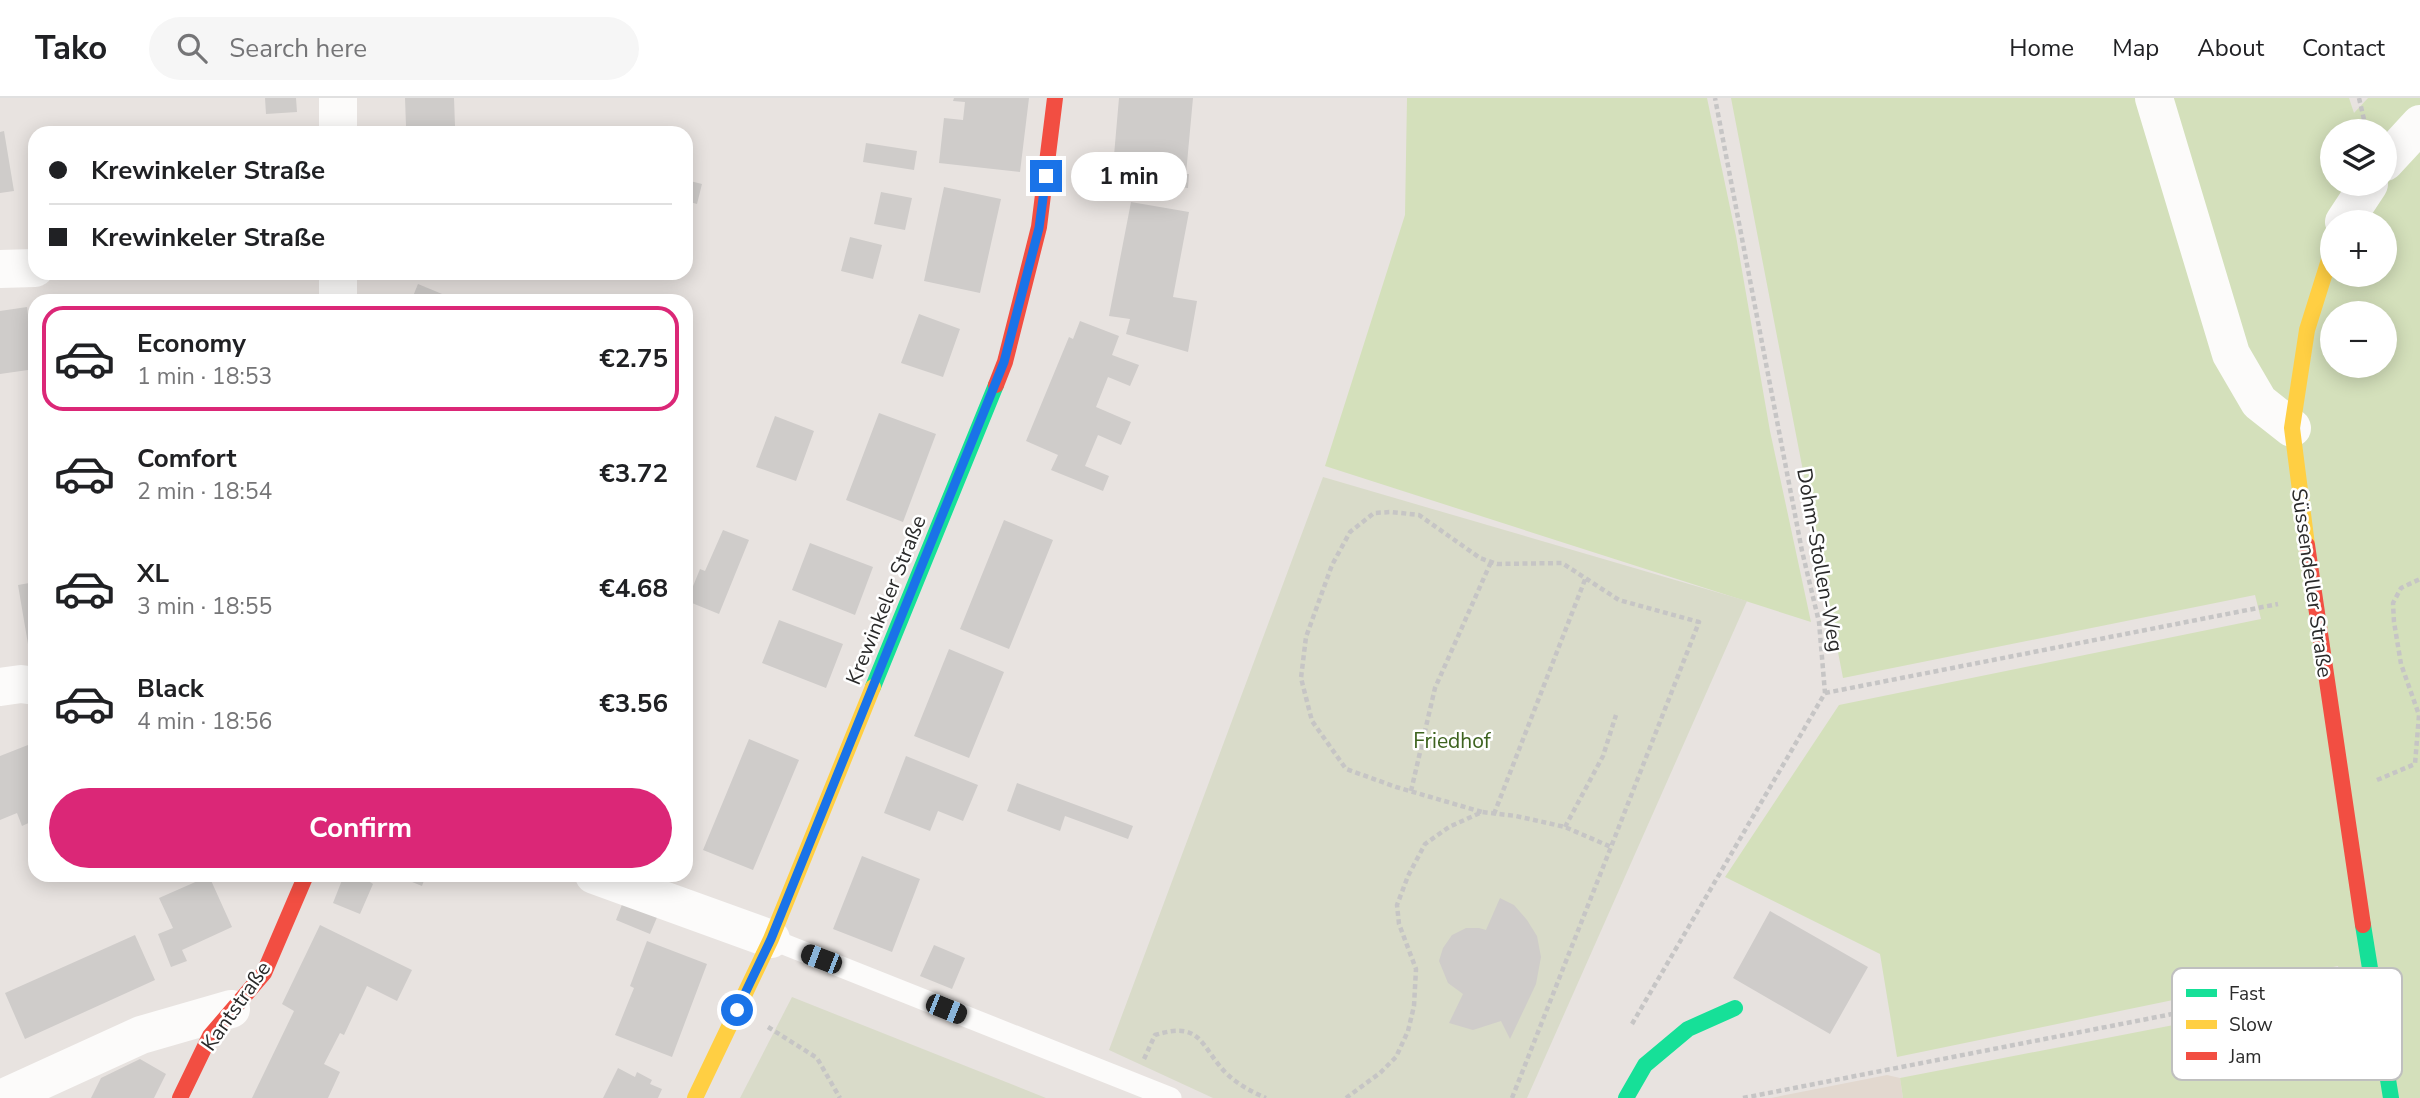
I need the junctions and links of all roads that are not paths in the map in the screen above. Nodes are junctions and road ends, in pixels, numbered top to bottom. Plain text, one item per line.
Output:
1 (338, 98) edge
2 (1055, 98) edge
3 (2154, 98) edge
4 (2420, 124) edge
5 (338, 126) edge
6 (2397, 149) edge
7 (28, 268) edge
8 (0, 269) edge
9 (2320, 287) edge
10 (2292, 428) junction
11 (28, 685) edge
12 (0, 687) edge
13 (303, 882) edge
14 (613, 882) edge
15 (771, 939) junction
16 (2369, 968) edge
17 (1735, 1008) dead end
18 (231, 1009) junction
19 (2388, 1080) edge
20 (3, 1098) edge
21 (180, 1098) edge
22 (695, 1098) edge
23 (1171, 1098) edge
24 (1626, 1098) edge
25 (2391, 1098) edge

1 - 5 street
2 - 15 street, Krewinkeler Straße
3 - 10 street
4 - 6 street
7 - 8 street
9 - 10 street, Süssendeller Straße
10 - 16 street, Süssendeller Straße
11 - 12 street
13 - 18 street, Kantstraße
14 - 15 street
15 - 22 street, Krewinkeler Straße
15 - 23 lane
17 - 24 street
18 - 20 street
18 - 21 street, Kantstraße
19 - 25 street, Süssendeller Straße

